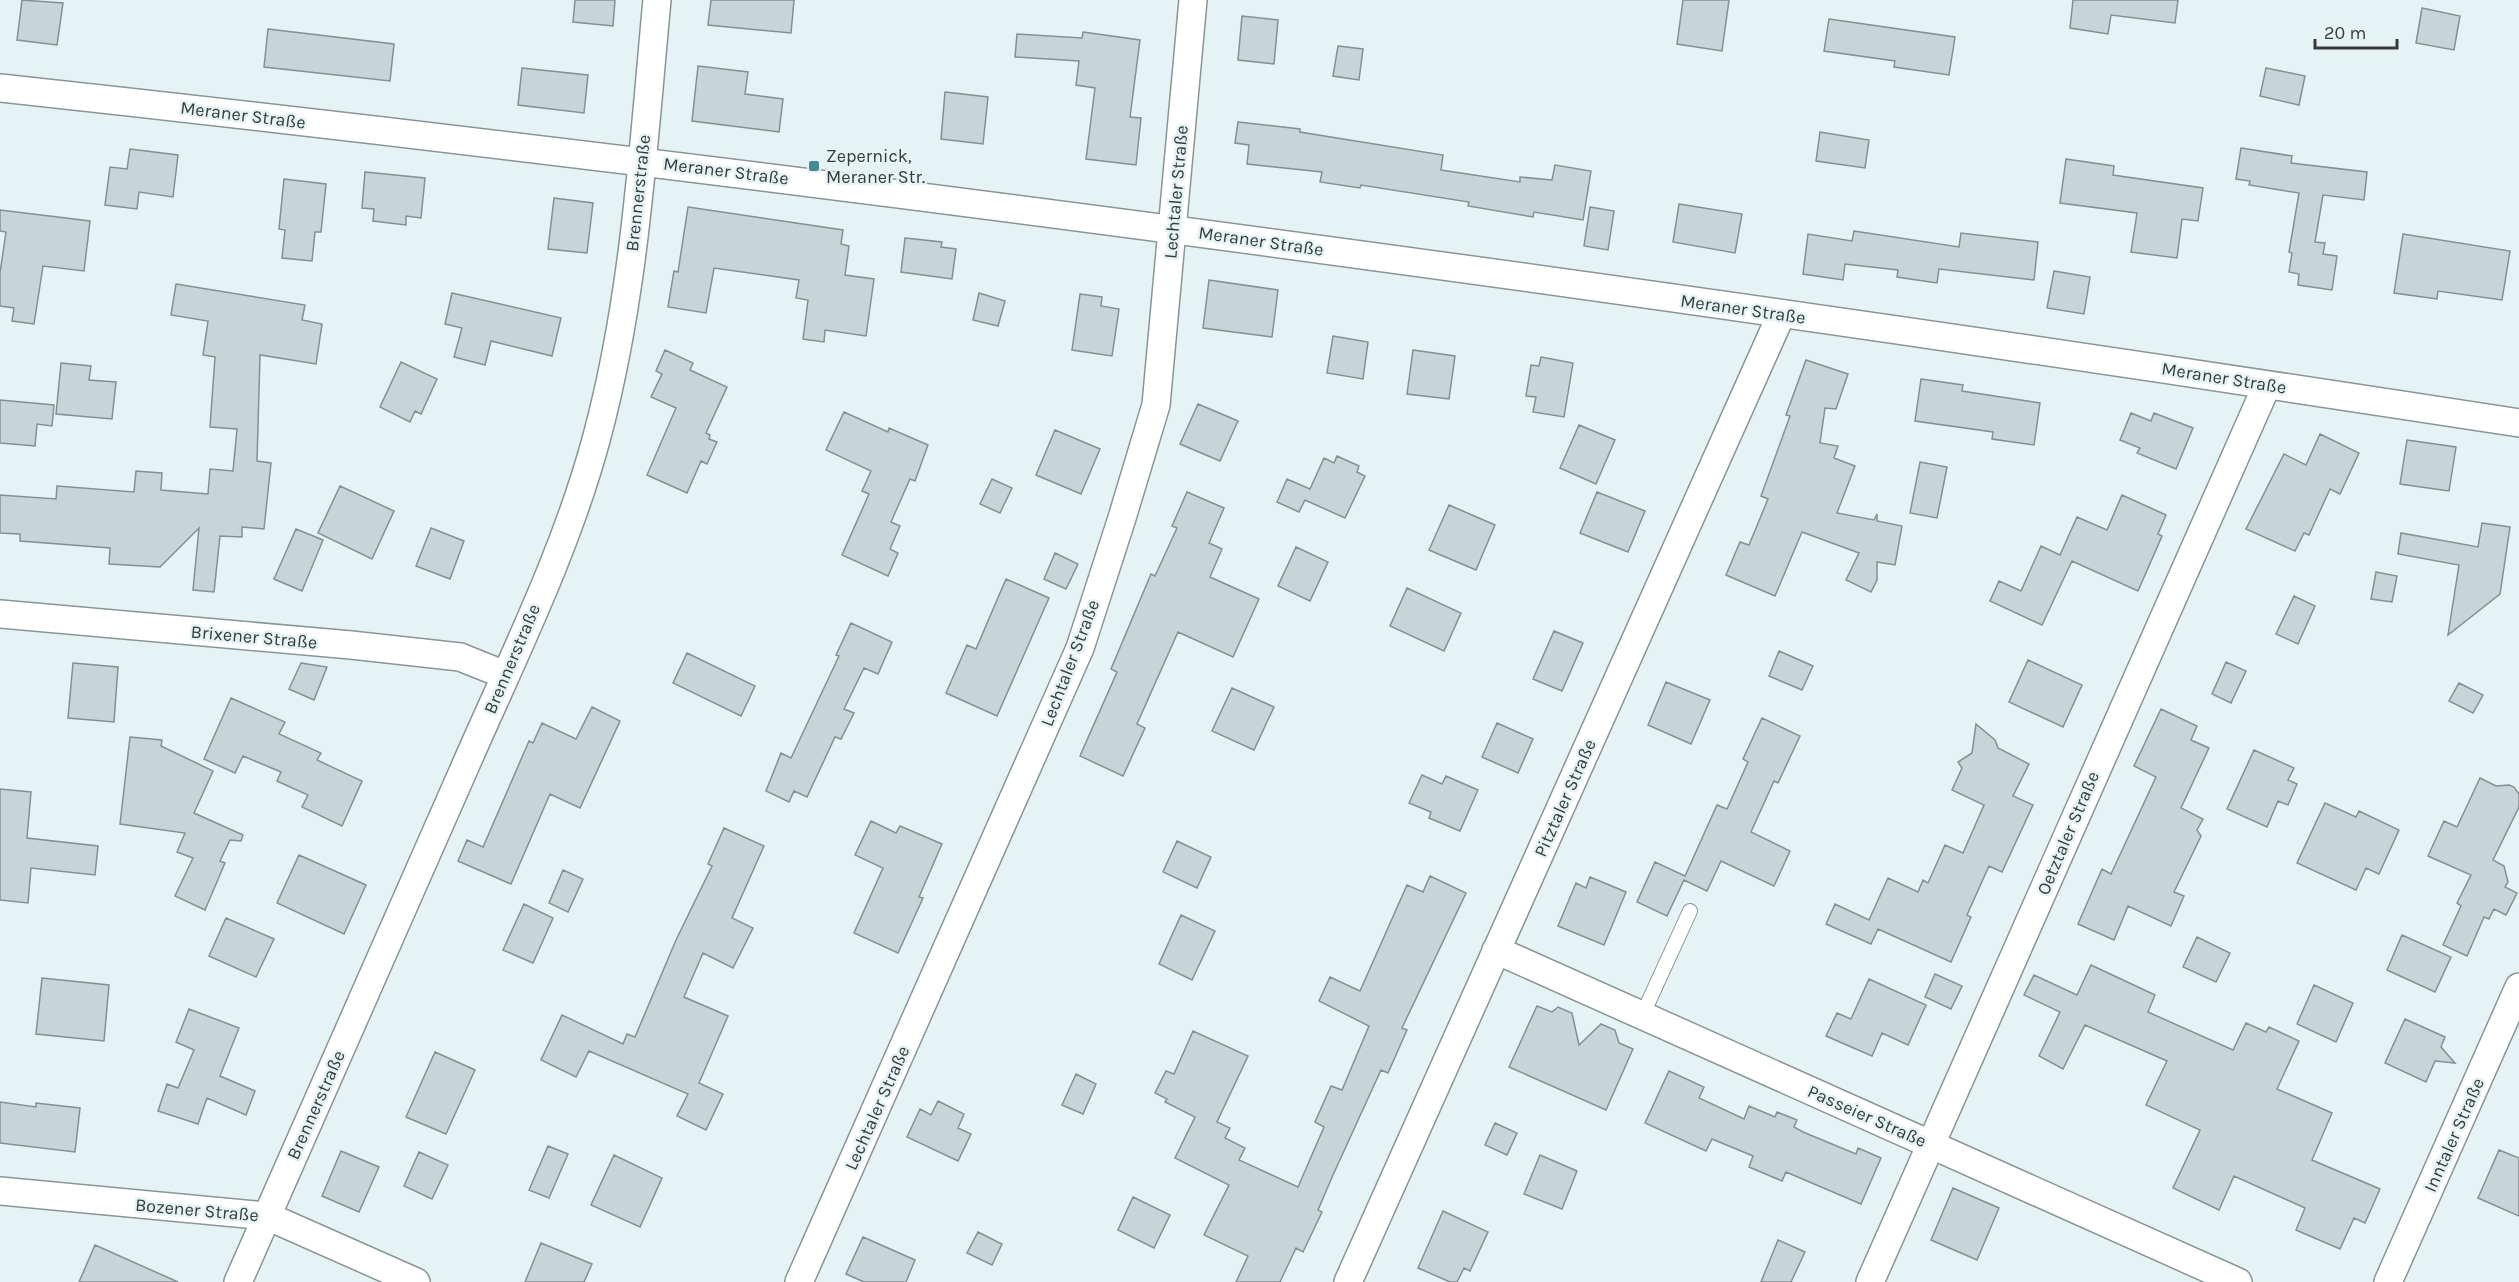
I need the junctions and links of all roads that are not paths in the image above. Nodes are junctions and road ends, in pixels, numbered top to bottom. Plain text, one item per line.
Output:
1 (657, 0) edge
2 (1193, 1) edge
3 (0, 88) edge
4 (642, 161) junction
5 (1172, 229) junction
6 (1781, 315) junction
7 (2267, 386) junction
8 (2519, 423) edge
9 (0, 615) edge
10 (505, 675) junction
11 (1690, 911) dead end
12 (1496, 950) junction
13 (2519, 987) edge
14 (1642, 1016) junction
15 (1931, 1144) junction
16 (0, 1191) edge
17 (267, 1216) junction
18 (238, 1282) edge
19 (416, 1282) edge
20 (799, 1282) edge
21 (1348, 1282) edge
22 (1870, 1282) edge
23 (2238, 1282) edge
24 (2388, 1282) edge

1 - 4 street, Brennerstraße
2 - 5 street, Lechtaler Straße
3 - 4 street, Meraner Straße
4 - 5 street, Meraner Straße
4 - 10 street, Brennerstraße
5 - 6 street, Meraner Straße
5 - 20 street, Lechtaler Straße
6 - 7 street, Meraner Straße
6 - 12 street, Pitztaler Straße
7 - 8 street, Meraner Straße
7 - 15 street, Oetztaler Straße
9 - 10 street, Brixener Straße
10 - 17 street, Brennerstraße
11 - 14 lane
12 - 14 street, Passeier Straße
12 - 21 street, Pitztaler Straße
13 - 24 street, Inntaler Straße
14 - 15 street, Passeier Straße
15 - 22 street, Oetztaler Straße
15 - 23 street, Passeier Straße
16 - 17 street, Bozener Straße
17 - 18 street, Brennerstraße
17 - 19 street, Bozener Straße

